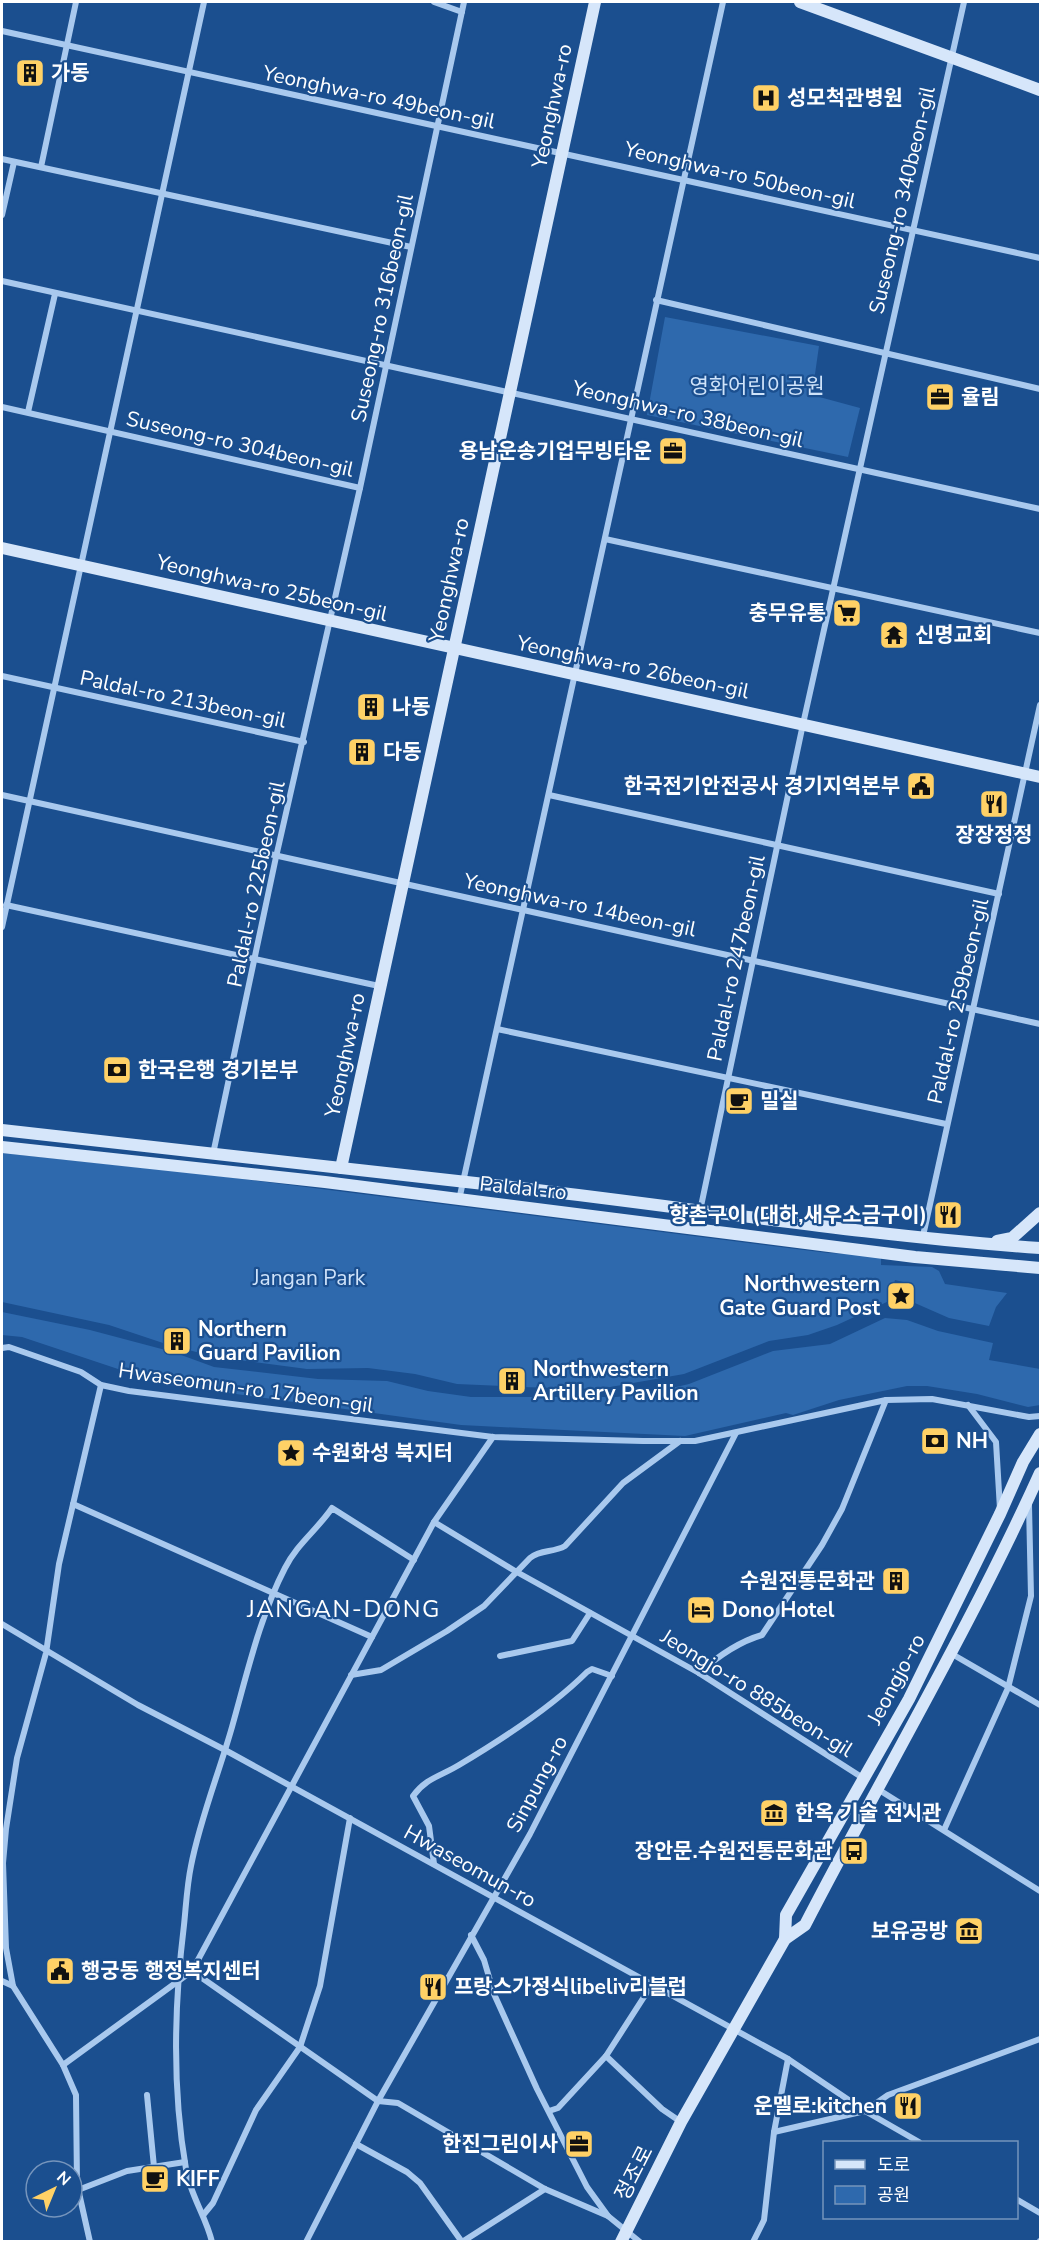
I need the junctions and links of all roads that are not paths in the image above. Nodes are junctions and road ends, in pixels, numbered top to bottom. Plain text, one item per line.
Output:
1 (76, 2) edge
2 (204, 2) edge
3 (434, 2) edge
4 (464, 2) edge
5 (595, 2) edge
6 (723, 2) edge
7 (800, 2) edge
8 (964, 2) edge
9 (462, 12) junction
10 (2, 32) edge
11 (66, 46) junction
12 (951, 57) junction
13 (188, 72) junction
14 (1041, 90) edge
15 (439, 127) junction
16 (562, 153) junction
17 (2, 159) edge
18 (14, 162) junction
19 (41, 167) junction
20 (685, 179) junction
21 (162, 193) junction
22 (2, 215) edge
23 (912, 231) junction
24 (411, 248) junction
25 (1041, 258) edge
26 (2, 281) edge
27 (55, 294) junction
28 (656, 300) junction
29 (137, 311) junction
30 (885, 351) junction
31 (385, 365) junction
32 (1041, 389) edge
33 (510, 391) junction
34 (2, 407) edge
35 (28, 412) junction
36 (632, 418) junction
37 (112, 431) junction
38 (859, 469) junction
39 (360, 488) junction
40 (1041, 509) edge
41 (605, 539) junction
42 (2, 548) edge
43 (81, 565) junction
44 (833, 590) junction
45 (330, 621) junction
46 (1041, 633) edge
47 (454, 648) junction
48 (576, 674) junction
49 (2, 676) edge
50 (55, 688) junction
51 (1041, 705) edge
52 (803, 724) junction
53 (304, 742) junction
54 (1026, 773) junction
55 (1041, 777) edge
56 (2, 795) edge
57 (549, 795) junction
58 (30, 801) junction
59 (777, 846) junction
60 (276, 857) junction
61 (402, 882) junction
62 (999, 894) junction
63 (6, 905) junction
64 (524, 911) junction
65 (2, 927) edge
66 (256, 960) junction
67 (752, 960) junction
68 (379, 986) junction
69 (974, 1009) junction
70 (1041, 1024) edge
71 (497, 1029) junction
72 (727, 1078) junction
73 (946, 1124) junction
74 (2, 1131) edge
75 (2, 1147) edge
76 (213, 1154) junction
77 (341, 1168) junction
78 (463, 1182) junction
79 (459, 1201) junction
80 (699, 1212) junction
81 (1041, 1213) edge
82 (923, 1236) junction
83 (982, 1244) junction
84 (1041, 1248) edge
85 (1041, 1268) edge
86 (2, 1348) edge
87 (101, 1384) junction
88 (886, 1400) junction
89 (968, 1405) junction
90 (1041, 1416) edge
91 (736, 1433) junction
92 (1041, 1434) edge
93 (493, 1437) junction
94 (680, 1441) junction
95 (1041, 1473) edge
96 (1028, 1500) junction
97 (73, 1504) junction
98 (1000, 1514) junction
99 (434, 1522) junction
100 (414, 1560) junction
101 (515, 1571) junction
102 (273, 1593) junction
103 (590, 1613) junction
104 (2, 1624) edge
105 (632, 1636) junction
106 (372, 1637) junction
107 (46, 1653) junction
108 (952, 1654) junction
109 (500, 1656) dead end
110 (699, 1673) junction
111 (351, 1675) junction
112 (612, 1676) junction
113 (1008, 1688) junction
114 (1041, 1705) edge
115 (225, 1750) junction
116 (863, 1778) junction
117 (290, 1787) junction
118 (876, 1788) junction
119 (350, 1818) junction
120 (944, 1830) junction
121 (434, 1864) junction
122 (1041, 1891) edge
123 (492, 1897) junction
124 (471, 1935) junction
125 (785, 1939) junction
126 (192, 1971) junction
127 (2, 1981) edge
128 (177, 1982) junction
129 (13, 1986) junction
130 (651, 1986) junction
131 (733, 2031) junction
132 (1041, 2039) edge
133 (300, 2047) junction
134 (606, 2056) junction
135 (788, 2059) junction
136 (63, 2065) junction
137 (147, 2095) dead end
138 (378, 2102) junction
139 (865, 2111) junction
140 (549, 2112) junction
141 (681, 2122) junction
142 (774, 2132) junction
143 (917, 2141) edge
144 (356, 2144) junction
145 (78, 2159) edge
146 (185, 2162) junction
147 (154, 2167) junction
148 (84, 2188) edge
149 (545, 2190) junction
150 (1018, 2200) edge
151 (1041, 2213) edge
152 (204, 2214) junction
153 (84, 2216) edge
154 (608, 2216) junction
155 (623, 2237) edge
156 (90, 2241) edge
157 (212, 2241) edge
158 (306, 2241) edge
159 (462, 2241) edge
160 (640, 2241) edge
161 (753, 2241) edge

1 - 11 street
2 - 13 street, Suseong-ro 304beon-gil
3 - 9 street
4 - 9 street, Suseong-ro 316beon-gil
5 - 16 street, Yeonghwa-ro
6 - 20 street
7 - 12 street
8 - 12 street, Suseong-ro 340beon-gil
9 - 15 street, Suseong-ro 316beon-gil
10 - 11 street, Yeonghwa-ro 49beon-gil
11 - 13 street, Yeonghwa-ro 49beon-gil
11 - 19 street
12 - 14 street
12 - 23 street, Suseong-ro 340beon-gil
13 - 15 street, Yeonghwa-ro 49beon-gil
13 - 21 street, Suseong-ro 304beon-gil
15 - 16 street, Yeonghwa-ro 49beon-gil
15 - 24 street, Suseong-ro 316beon-gil
16 - 20 street, Yeonghwa-ro 50beon-gil
16 - 33 street, Yeonghwa-ro
17 - 18 street
18 - 19 street
18 - 22 street
19 - 21 street
20 - 23 street, Yeonghwa-ro 50beon-gil
20 - 28 street
21 - 24 street
21 - 29 street, Suseong-ro 304beon-gil
23 - 25 street, Yeonghwa-ro 50beon-gil
23 - 30 street, Suseong-ro 340beon-gil
24 - 31 street, Suseong-ro 316beon-gil
26 - 27 street
27 - 29 street
27 - 35 street
28 - 30 street
28 - 36 street
29 - 31 street
29 - 37 street, Suseong-ro 304beon-gil
30 - 32 street
30 - 38 street, Suseong-ro 340beon-gil
31 - 33 street
31 - 39 street, Suseong-ro 316beon-gil
33 - 36 street, Yeonghwa-ro 38beon-gil
33 - 47 street, Yeonghwa-ro
34 - 35 street
35 - 37 street
36 - 38 street, Yeonghwa-ro 38beon-gil
36 - 41 street
37 - 39 street, Suseong-ro 304beon-gil
37 - 43 street, Suseong-ro 304beon-gil
38 - 40 street, Yeonghwa-ro 38beon-gil
38 - 44 street, Suseong-ro 340beon-gil
39 - 45 street, Suseong-ro 316beon-gil
41 - 44 street
41 - 48 street
42 - 43 street, Yeonghwa-ro 25beon-gil
43 - 45 street, Yeonghwa-ro 25beon-gil
43 - 50 street, Paldal-ro 213beon-gil
44 - 46 street
44 - 52 street, Suseong-ro 340beon-gil
45 - 47 street, Yeonghwa-ro 25beon-gil
45 - 53 street, Paldal-ro 225beon-gil
47 - 48 street, Yeonghwa-ro 26beon-gil
47 - 61 street, Yeonghwa-ro
48 - 52 street, Yeonghwa-ro 26beon-gil
48 - 57 street
49 - 50 street
50 - 53 street, Paldal-ro 213beon-gil
50 - 58 street, Paldal-ro 213beon-gil
51 - 54 street, Paldal-ro 259beon-gil
52 - 54 street, Yeonghwa-ro 26beon-gil
52 - 59 street, Paldal-ro 247beon-gil
53 - 60 street, Paldal-ro 225beon-gil
54 - 55 street, Yeonghwa-ro 26beon-gil
54 - 62 street, Paldal-ro 259beon-gil
56 - 58 street, Yeonghwa-ro 14beon-gil
57 - 59 street
57 - 64 street
58 - 60 street, Yeonghwa-ro 14beon-gil
58 - 63 street, Paldal-ro 213beon-gil
59 - 62 street, Paldal-ro 247beon-gil
59 - 67 street, Paldal-ro 247beon-gil
60 - 61 street, Yeonghwa-ro 14beon-gil
60 - 66 street, Paldal-ro 225beon-gil
61 - 64 street, Yeonghwa-ro 14beon-gil
61 - 68 street, Yeonghwa-ro
62 - 69 street, Paldal-ro 259beon-gil
63 - 65 street, Paldal-ro 213beon-gil
63 - 66 street
64 - 67 street, Yeonghwa-ro 14beon-gil
64 - 71 street
66 - 68 street
66 - 76 street, Paldal-ro 225beon-gil
67 - 69 street, Yeonghwa-ro 14beon-gil
67 - 72 street, Paldal-ro 247beon-gil
68 - 77 street, Yeonghwa-ro
69 - 70 street, Yeonghwa-ro 14beon-gil
69 - 73 street, Paldal-ro 259beon-gil
71 - 72 street
71 - 78 street
72 - 73 street, Paldal-ro 247beon-gil
72 - 80 street, Paldal-ro 247beon-gil
73 - 82 street, Paldal-ro 259beon-gil
74 - 76 street, Paldal-ro
75 - 79 street, Paldal-ro
76 - 77 street, Paldal-ro
77 - 78 street, Paldal-ro
78 - 79 street
78 - 80 street, Paldal-ro
79 - 85 street, Paldal-ro
80 - 82 street, Paldal-ro
81 - 83 street
82 - 83 street, Paldal-ro
83 - 84 street, Paldal-ro
86 - 87 street, Hwaseomun-ro 17beon-gil
87 - 93 street, Hwaseomun-ro 17beon-gil
87 - 97 street
88 - 89 street, Hwaseomun-ro 17beon-gil
88 - 91 street, Hwaseomun-ro 17beon-gil
88 - 110 street
89 - 90 street, Hwaseomun-ro 17beon-gil
89 - 98 street
91 - 94 street, Hwaseomun-ro 17beon-gil
91 - 105 street, Sinpung-ro
92 - 98 street, Jeongjo-ro
93 - 94 street, Hwaseomun-ro 17beon-gil
93 - 99 street
94 - 101 street
95 - 96 street, Jeongjo-ro
96 - 108 street, Jeongjo-ro
96 - 113 street
97 - 102 street
97 - 107 street
98 - 116 street, Jeongjo-ro
99 - 100 street
99 - 101 street, Jeongjo-ro 885beon-gil
100 - 102 street
100 - 106 street
101 - 103 street, Jeongjo-ro 885beon-gil
101 - 111 street
102 - 106 street
102 - 115 street
103 - 105 street, Jeongjo-ro 885beon-gil
103 - 109 street
104 - 107 street, Hwaseomun-ro
105 - 110 street, Jeongjo-ro 885beon-gil
105 - 112 street, Sinpung-ro
106 - 111 street
107 - 115 street, Hwaseomun-ro
107 - 129 street
108 - 113 street
108 - 118 street, Jeongjo-ro
110 - 116 street, Jeongjo-ro 885beon-gil
111 - 117 street
112 - 121 street
112 - 123 street, Sinpung-ro
113 - 114 street
113 - 120 street
115 - 117 street, Hwaseomun-ro
115 - 128 street
116 - 125 street, Jeongjo-ro
117 - 119 street, Hwaseomun-ro
117 - 126 street
118 - 120 street
118 - 125 street, Jeongjo-ro
119 - 121 street, Hwaseomun-ro
119 - 133 street
120 - 122 street
121 - 123 street, Hwaseomun-ro
123 - 124 street, Sinpung-ro
123 - 130 street, Hwaseomun-ro
124 - 138 street, Sinpung-ro
124 - 140 street
125 - 131 street, Jeongjo-ro
126 - 128 street
126 - 133 street
127 - 129 street
128 - 136 street
128 - 146 street
129 - 136 street
130 - 131 street, Hwaseomun-ro
130 - 134 street
131 - 135 street, Hwaseomun-ro
131 - 141 street, Jeongjo-ro
132 - 139 street
133 - 138 street
133 - 152 street
134 - 140 street
134 - 141 street
135 - 139 street, Hwaseomun-ro
135 - 142 street
136 - 145 street
137 - 147 street
138 - 144 street, Sinpung-ro
138 - 149 street
139 - 142 street
139 - 143 street, Hwaseomun-ro
140 - 154 street
141 - 155 street, 정조로
142 - 161 street
144 - 158 street, Sinpung-ro
144 - 159 street
146 - 147 street
146 - 152 street
147 - 148 street
149 - 154 street
149 - 159 street
150 - 151 street
152 - 157 street
153 - 156 street
154 - 155 street
155 - 160 street

